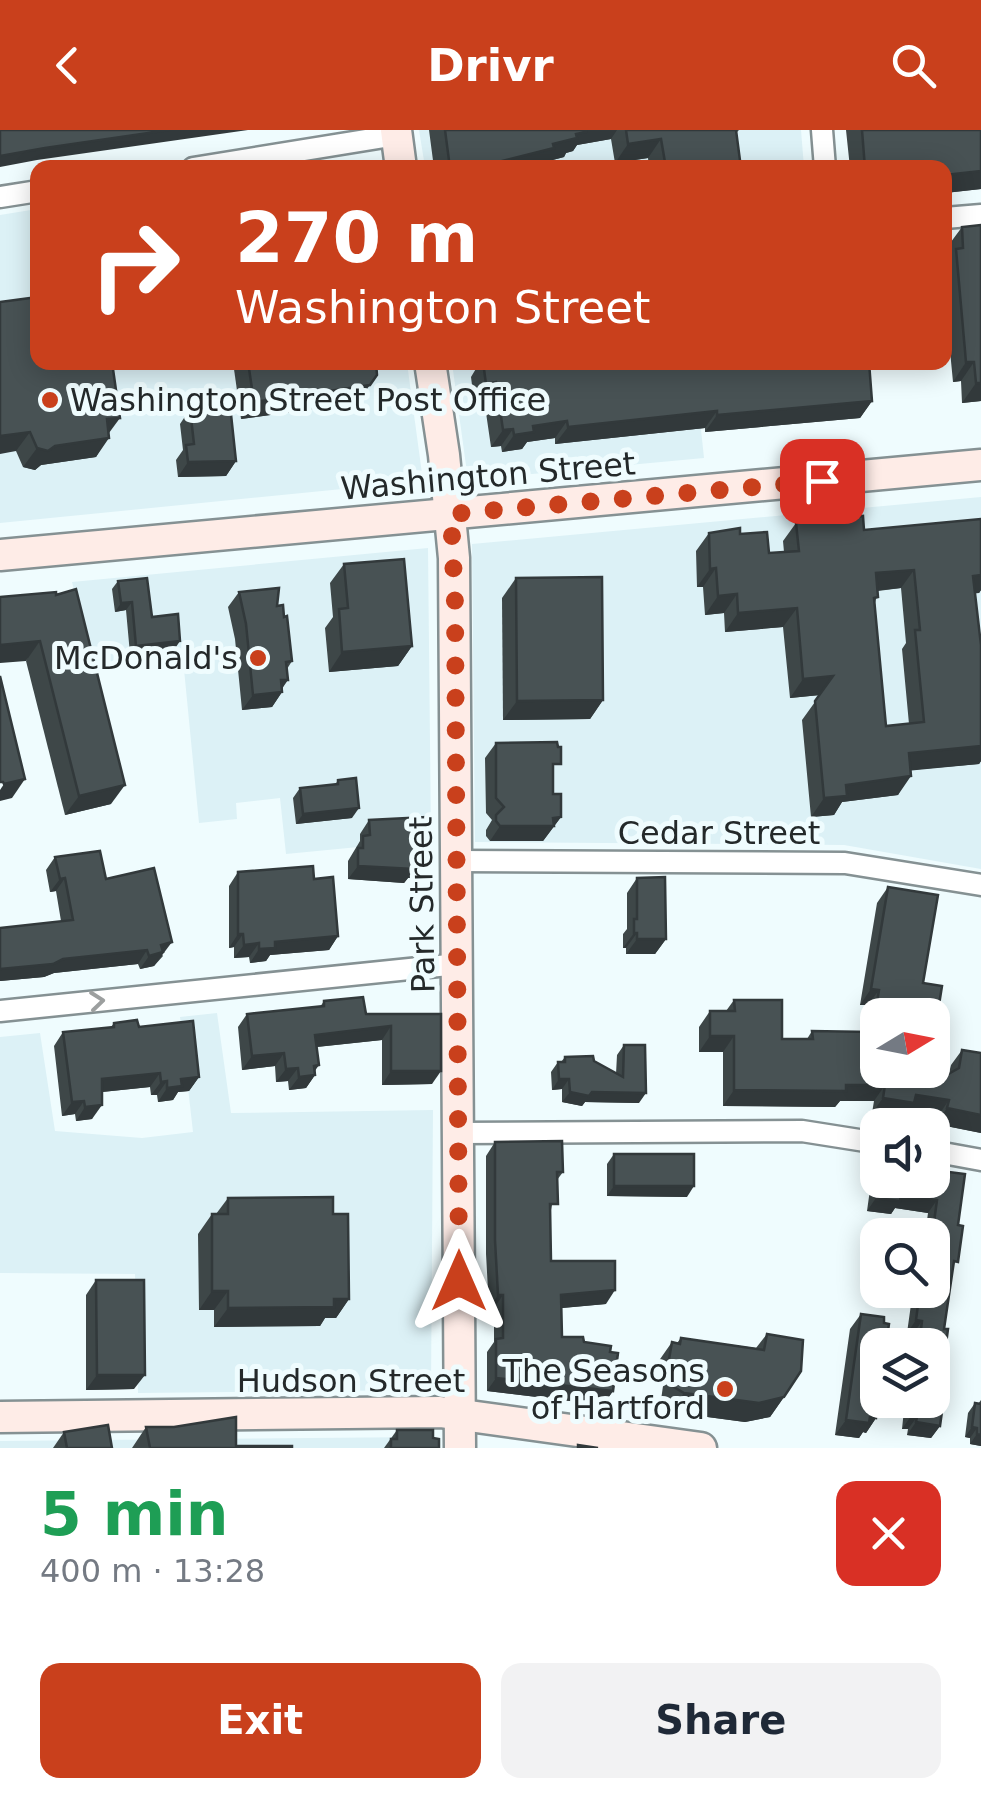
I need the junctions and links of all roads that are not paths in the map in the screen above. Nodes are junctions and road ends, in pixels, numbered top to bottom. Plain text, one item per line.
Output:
1 (822, 130) edge
2 (396, 132) edge
3 (238, 160) edge
4 (401, 160) edge
5 (824, 160) edge
6 (30, 192) edge
7 (0, 196) edge
8 (981, 215) edge
9 (952, 217) edge
10 (431, 370) edge
11 (981, 466) edge
12 (451, 514) junction
13 (0, 556) edge
14 (456, 861) junction
15 (981, 886) edge
16 (458, 964) junction
17 (0, 1011) edge
18 (459, 1134) junction
19 (860, 1139) edge
20 (950, 1154) edge
21 (981, 1160) edge
22 (459, 1414) junction
23 (0, 1416) edge
24 (460, 1448) edge
25 (700, 1448) edge

1 - 5 street
2 - 3 street
2 - 4 main road
6 - 7 street
8 - 9 street
10 - 12 main road, Park Street
11 - 12 main road, Washington Street
12 - 13 main road, Washington Street
12 - 14 main road, Park Street
14 - 15 street, Cedar Street
14 - 16 main road, Park Street
17 -> 16 street
16 - 18 main road, Park Street
18 - 19 street
18 - 22 main road, Park Street
20 - 21 street
22 - 23 main road, Hudson Street
22 - 24 main road, Park Street
22 - 25 main road, Hudson Street

